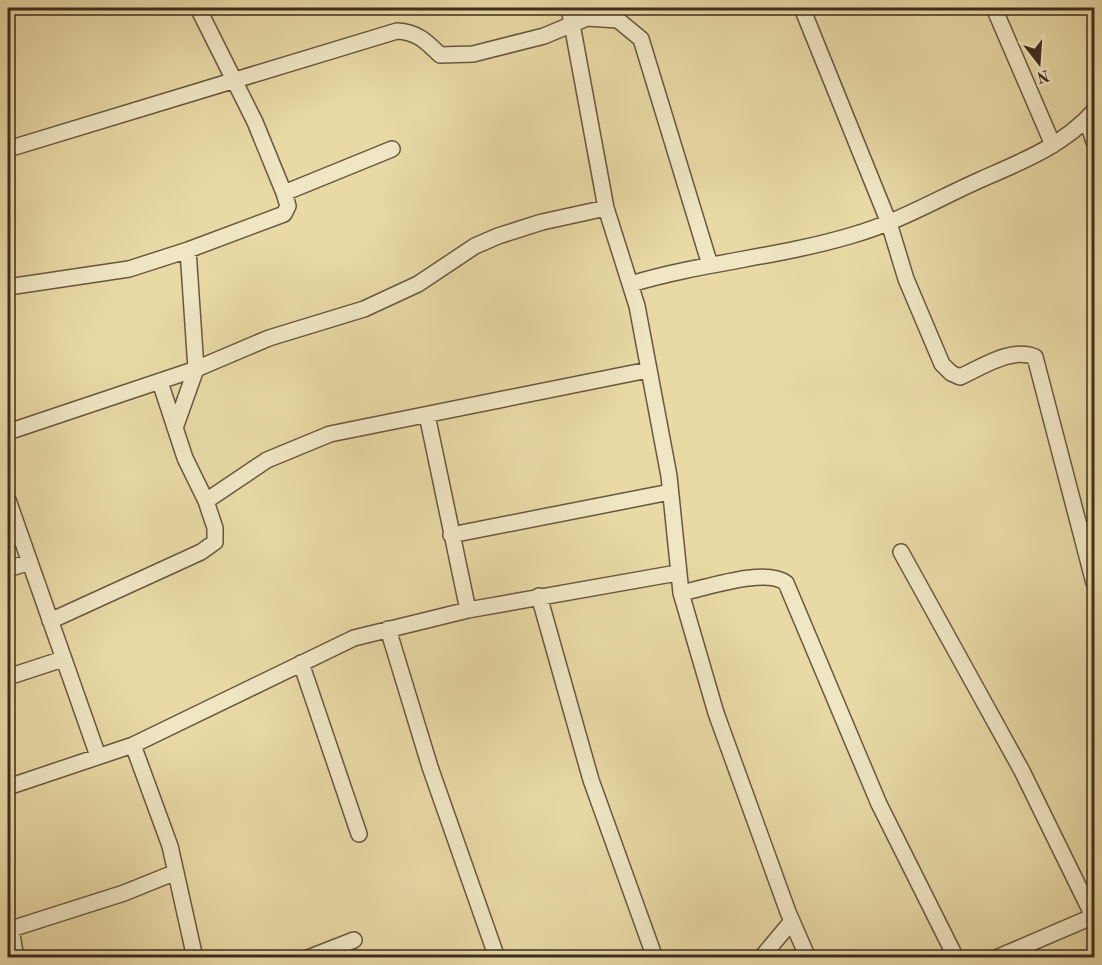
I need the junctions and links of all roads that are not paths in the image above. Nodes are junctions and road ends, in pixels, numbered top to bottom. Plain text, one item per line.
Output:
1 (198, 8) edge
2 (569, 8) edge
3 (801, 8) edge
4 (994, 8) edge
5 (573, 26) junction
6 (234, 80) junction
7 (1091, 116) edge
8 (1095, 142) edge
9 (1053, 145) junction
10 (8, 149) edge
11 (392, 149) dead end
12 (284, 193) junction
13 (606, 208) junction
14 (889, 223) junction
15 (188, 250) junction
16 (710, 265) junction
17 (631, 284) junction
18 (8, 287) edge
19 (196, 369) junction
20 (648, 369) junction
21 (160, 382) junction
22 (427, 415) junction
23 (175, 428) junction
24 (8, 432) edge
25 (670, 492) junction
26 (8, 500) edge
27 (206, 501) junction
28 (451, 535) junction
29 (901, 552) dead end
30 (30, 562) junction
31 (8, 569) edge
32 (677, 573) junction
33 (1095, 583) edge
34 (681, 593) junction
35 (539, 596) junction
36 (468, 610) junction
37 (50, 621) junction
38 (388, 628) junction
39 (63, 659) junction
40 (301, 663) junction
41 (8, 677) edge
42 (133, 745) junction
43 (98, 756) junction
44 (8, 787) edge
45 (358, 834) dead end
46 (176, 872) junction
47 (1094, 916) edge
48 (792, 921) junction
49 (9, 930) edge
50 (354, 940) dead end
51 (316, 956) edge
52 (16, 957) edge
53 (195, 957) edge
54 (497, 957) edge
55 (655, 957) edge
56 (761, 957) edge
57 (808, 957) edge
58 (956, 957) edge
59 (996, 957) edge

1 - 6 street
2 - 5 street
3 - 14 street
4 - 9 street
5 - 6 street
5 - 13 street
5 - 16 street
6 - 10 street
6 - 12 street
7 - 8 street
7 - 9 street
9 - 14 street
11 - 12 street
12 - 15 street
13 - 17 street
13 - 19 street
14 - 16 street
14 - 33 street
15 - 18 street
15 - 19 street
16 - 17 street
17 - 20 street
19 - 21 street
19 - 23 street
20 - 22 street
20 - 25 street
21 - 23 street
21 - 24 street
22 - 27 street
22 - 28 street
23 - 27 street
25 - 28 street
25 - 32 street
26 - 30 street
27 - 37 street
28 - 36 street
29 - 47 street
30 - 31 street
30 - 37 street
32 - 34 street
32 - 35 street
34 - 48 street
34 - 58 street
35 - 36 street
35 - 55 street
36 - 38 street
37 - 39 street
38 - 40 street
38 - 54 street
39 - 41 street
39 - 43 street
40 - 42 street
40 - 45 street
42 - 43 street
42 - 46 street
43 - 44 street
46 - 49 street
46 - 53 street
47 - 59 street
48 - 56 street
48 - 57 street
49 - 52 street
50 - 51 street

